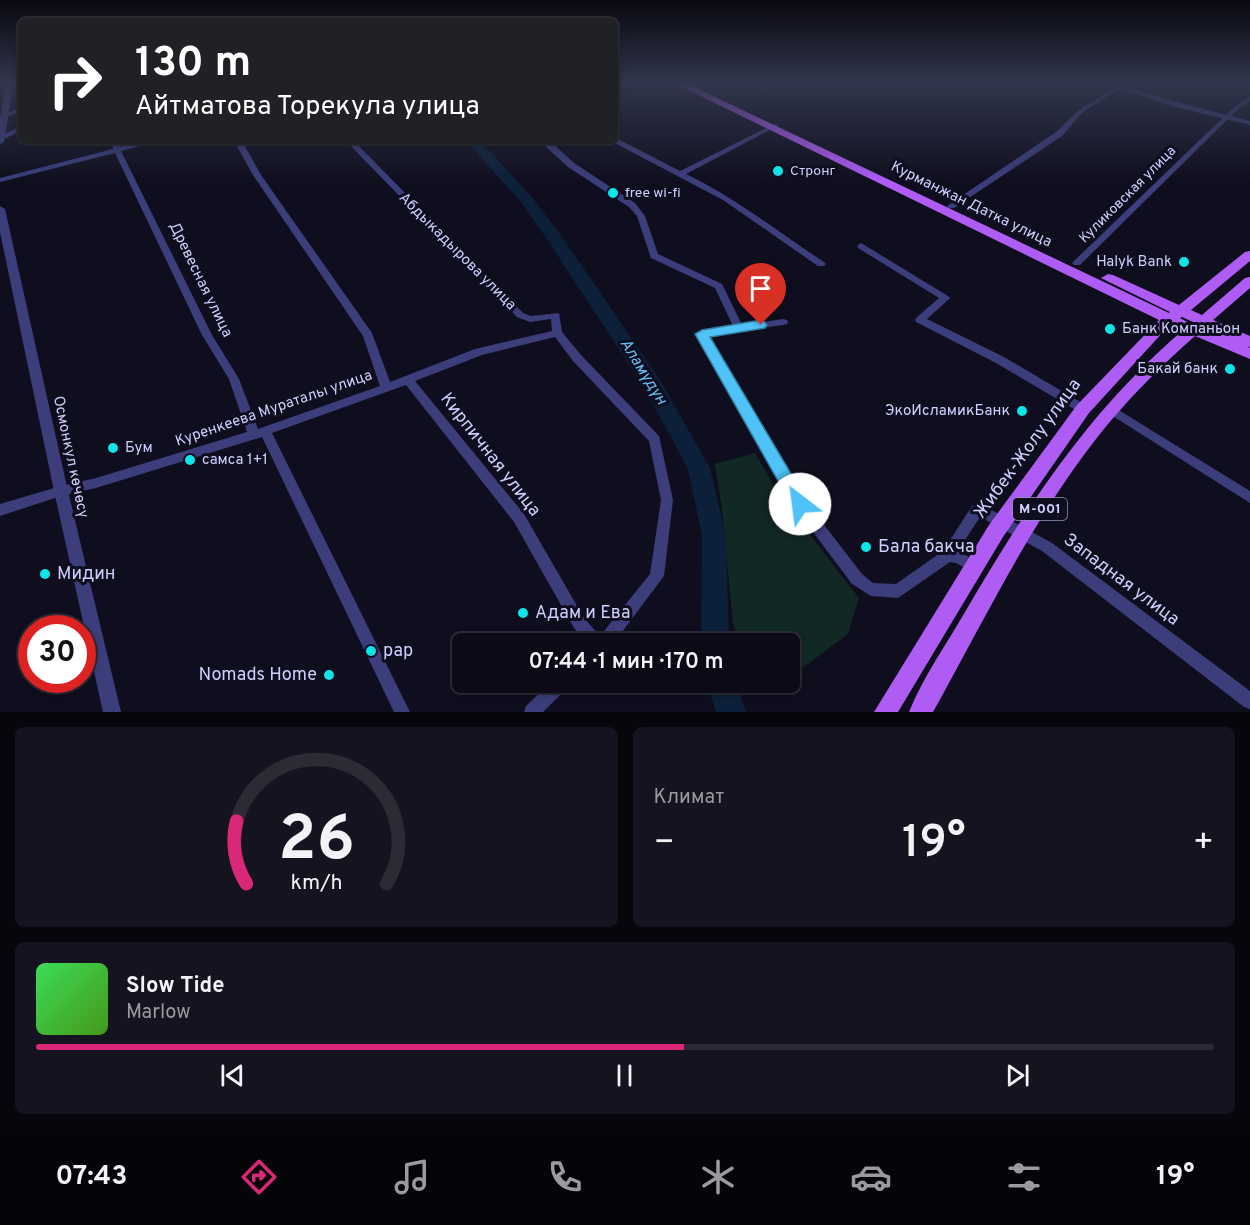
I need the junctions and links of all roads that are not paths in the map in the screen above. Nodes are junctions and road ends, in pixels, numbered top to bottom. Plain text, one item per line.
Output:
1 (751, 116) edge
2 (753, 116) edge
3 (1076, 116) edge
4 (1220, 116) edge
5 (2, 117) edge
6 (1226, 118) junction
7 (1250, 123) edge
8 (772, 126) junction
9 (18, 130) edge
10 (0, 139) edge
11 (618, 143) edge
12 (240, 144) edge
13 (353, 144) edge
14 (548, 144) edge
15 (117, 145) edge
16 (681, 173) junction
17 (0, 180) edge
18 (951, 206) junction
19 (0, 209) edge
20 (861, 246) dead end
21 (1250, 255) edge
22 (1077, 263) junction
23 (821, 264) dead end
24 (1250, 281) edge
25 (1174, 315) junction
26 (783, 322) dead end
27 (1197, 326) junction
28 (739, 328) junction
29 (557, 333) junction
30 (1250, 342) edge
31 (1250, 354) edge
32 (408, 380) junction
33 (386, 387) junction
34 (1083, 410) junction
35 (1112, 410) junction
36 (260, 433) junction
37 (61, 491) junction
38 (1250, 498) edge
39 (0, 510) edge
40 (1001, 522) junction
41 (1023, 534) junction
42 (948, 555) junction
43 (973, 566) junction
44 (588, 633) edge
45 (612, 633) edge
46 (552, 693) edge
47 (1250, 701) edge
48 (112, 712) edge
49 (402, 712) edge
50 (532, 712) edge
51 (885, 712) edge
52 (920, 712) edge

1 - 8 main road, Курманжан Датка улица
2 - 8 main road, Курманжан Датка улица
3 - 18 street
4 - 6 street
5 - 10 street
6 - 7 street
6 - 22 street, Куликовская улица
8 - 16 street
8 - 18 main road, Курманжан Датка улица
8 - 25 main road, Курманжан Датка улица
9 - 10 street
11 - 16 street
12 - 33 street
13 - 29 street, Абдыкадырова улица
14 - 28 street
15 - 17 street
15 - 36 street, Древесная улица
16 - 23 street
18 - 22 main road, Курманжан Датка улица
19 - 37 street, Осмонкул көчөсү
20 - 34 street
21 - 25 main road, М-001
22 - 25 main road, Курманжан Датка улица
24 - 27 main road, М-001
25 - 27 main road, Курманжан Датка улица
25 - 34 main road, Жибек-Жолу улица / М-001
26 - 28 street
27 - 30 main road, Курманжан Датка улица
27 - 31 main road, Курманжан Датка улица
27 - 35 main road, М-001
28 - 42 street
29 - 32 street, Куренкеева Мураталы улица
29 - 45 street, Абдыкадырова улица
32 - 33 street, Куренкеева Мураталы улица
32 - 44 street, Кирпичная улица
33 - 36 street, Куренкеева Мураталы улица
34 - 40 main road, Жибек-Жолу улица / М-001
35 - 38 street
35 - 41 main road, М-001
36 - 37 street, Куренкеева Мураталы улица
36 - 49 street, Древесная улица
37 - 39 street, Куренкеева Мураталы улица
37 - 48 street, Осмонкул көчөсү
40 - 41 street, Западная улица
40 - 42 street, Западная улица
40 - 43 main road, Жибек-Жолу улица / М-001
41 - 47 street, Западная улица
41 - 52 main road, М-001
42 - 43 street
43 - 51 main road, Жибек-Жолу улица / М-001
46 - 50 street

